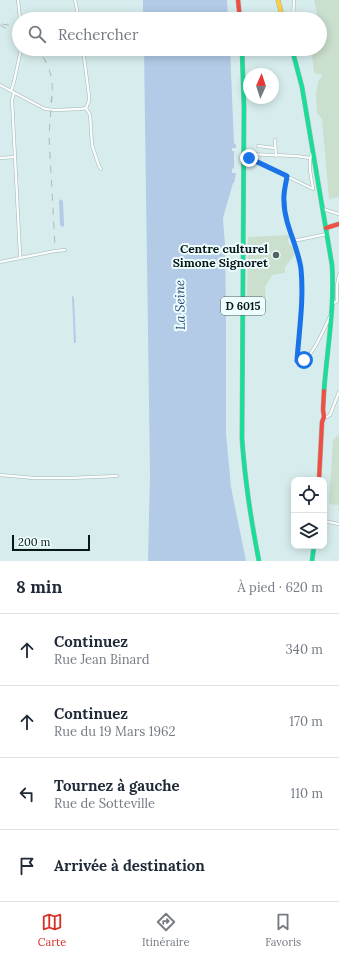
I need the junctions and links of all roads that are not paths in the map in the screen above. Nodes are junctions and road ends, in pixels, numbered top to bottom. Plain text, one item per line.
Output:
1 (18, 0) edge
2 (75, 0) edge
3 (238, 0) edge
4 (278, 0) edge
5 (294, 0) edge
6 (19, 12) edge
7 (78, 12) edge
8 (239, 12) edge
9 (281, 12) edge
10 (293, 12) edge
11 (20, 56) edge
12 (84, 56) edge
13 (242, 56) edge
14 (294, 56) edge
15 (0, 85) edge
16 (11, 91) junction
17 (14, 93) junction
18 (86, 108) junction
19 (275, 140) dead end
20 (258, 146) dead end
21 (275, 148) junction
22 (313, 150) junction
23 (276, 156) junction
24 (15, 157) junction
25 (0, 158) edge
26 (310, 158) junction
27 (101, 169) dead end
28 (287, 176) junction
29 (323, 209) junction
30 (339, 214) edge
31 (339, 224) edge
32 (326, 228) junction
33 (327, 234) junction
34 (293, 240) junction
35 (65, 250) dead end
36 (20, 258) junction
37 (0, 262) edge
38 (339, 275) edge
39 (333, 303) junction
40 (332, 312) junction
41 (338, 393) edge
42 (324, 417) junction
43 (0, 475) edge
44 (117, 476) dead end
45 (319, 477) edge
46 (327, 522) edge
47 (339, 524) edge
48 (314, 549) edge
49 (259, 561) edge
50 (312, 561) edge

1 - 6 street
2 - 7 street
3 - 8 main road
4 - 9 main road
5 - 10 street
11 - 16 street
12 - 18 street
13 - 49 main road, D 6015
14 - 22 main road
15 - 16 street
16 - 17 street
17 - 18 street
17 - 24 street
18 - 27 street
19 - 21 street
20 - 21 street
21 - 23 street
22 - 26 street
22 - 29 main road
23 - 26 street
23 - 28 street
24 - 25 street
24 - 36 street
26 - 28 street
28 - 34 street
29 - 30 street
29 - 32 main road
31 - 32 main road
32 - 33 main road
33 - 34 street
33 - 39 main road
34 - 40 street
35 - 36 street
36 - 37 street
38 - 39 street
39 - 40 main road
40 - 42 main road
41 - 42 street
42 - 45 main road
43 - 44 street
46 - 47 street
48 - 50 main road

